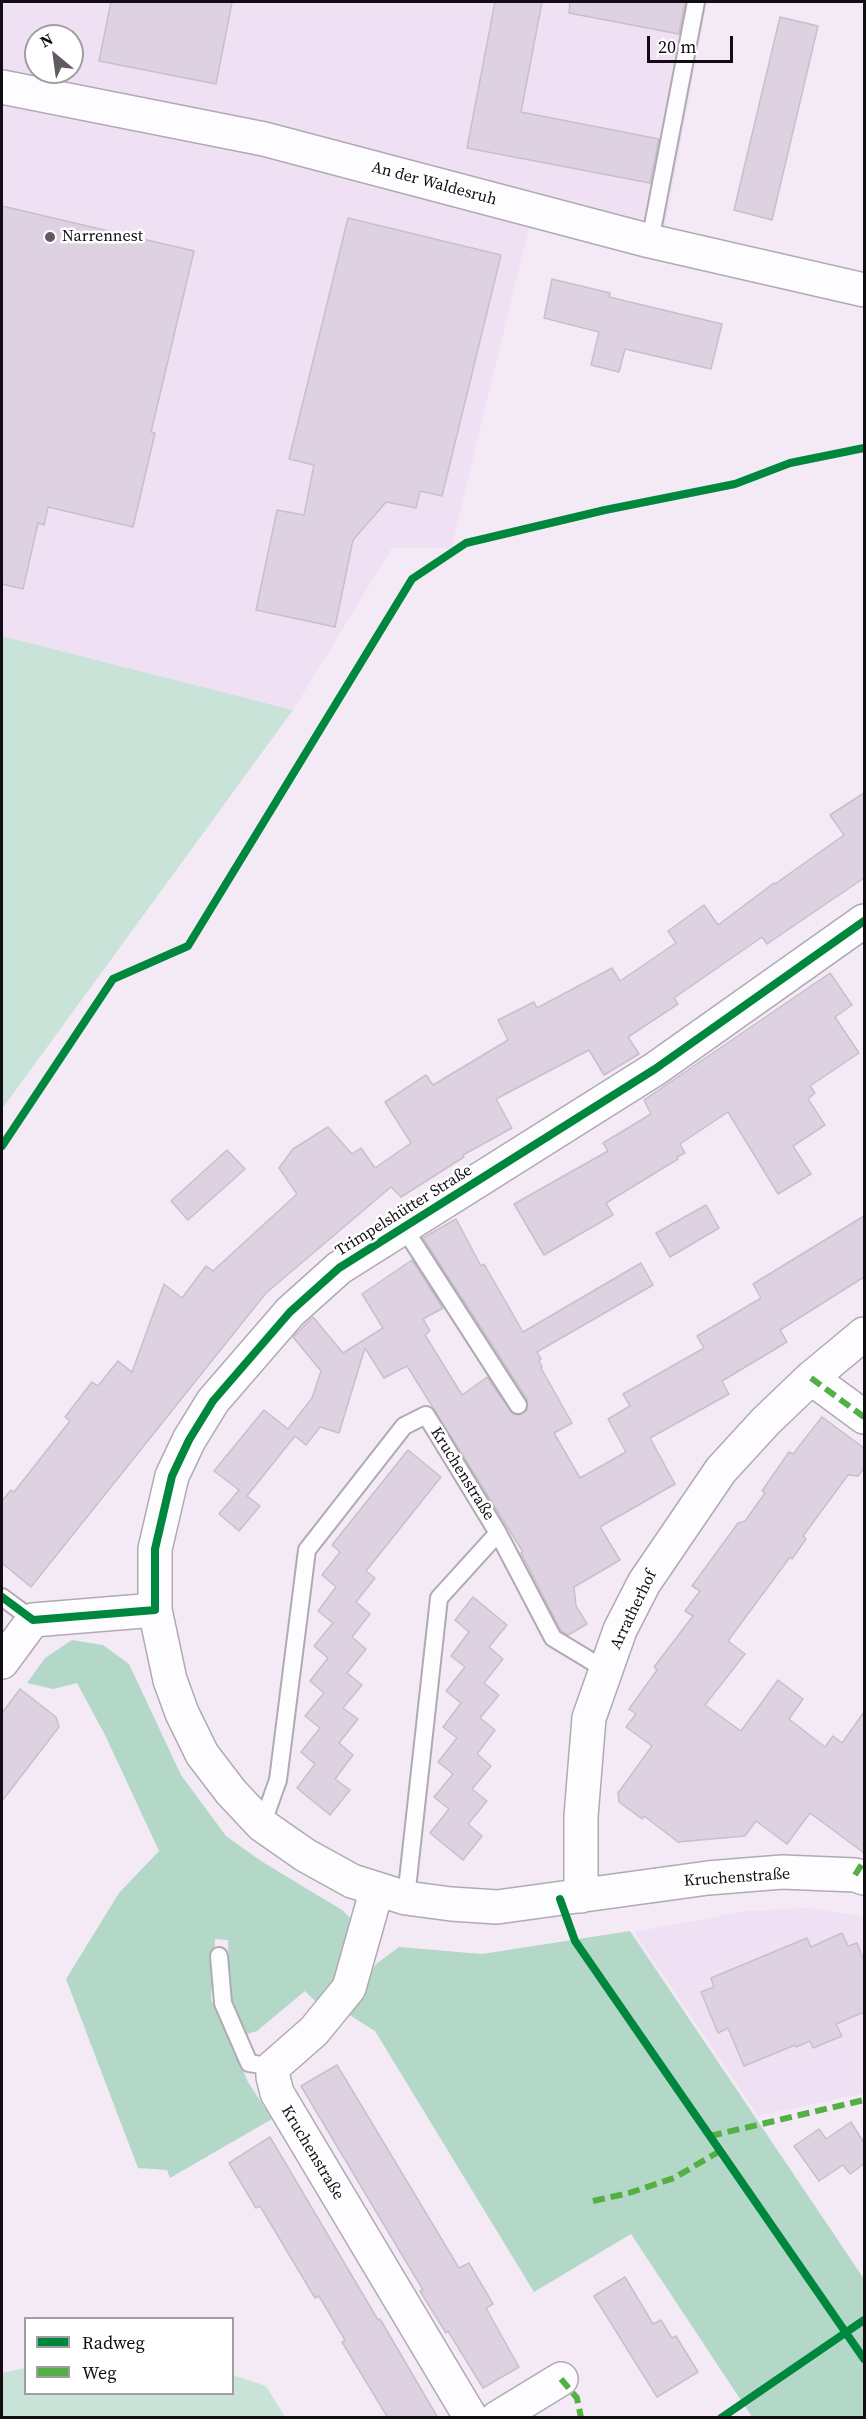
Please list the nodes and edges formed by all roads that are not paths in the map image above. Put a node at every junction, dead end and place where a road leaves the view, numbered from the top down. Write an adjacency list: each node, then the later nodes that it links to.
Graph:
1 (696, 2): 3 (lane)
2 (2, 87): 3 (street, An der Waldesruh)
3 (650, 241): 4 (street, An der Waldesruh)
4 (864, 290)
5 (864, 921): 6 (street, Trimpelshütter Straße)
6 (404, 1228): 9 (lane); 13 (street, Trimpelshütter Straße)
7 (864, 1334): 8 (street, Arratherhof)
8 (811, 1378): 10 (street); 16 (street, Arratherhof)
9 (518, 1405)
10 (864, 1417)
11 (498, 1533): 16 (lane); 17 (lane, Kruchenstraße); 19 (lane, Kruchenstraße)
12 (2, 1597): 14 (lane)
13 (155, 1610): 14 (street); 17 (street, Kruchenstraße)
14 (33, 1620): 15 (street)
15 (2, 1662)
16 (606, 1671): 20 (street, Arratherhof)
17 (262, 1825): 19 (street, Kruchenstraße)
18 (861, 1872): 20 (street, Kruchenstraße)
19 (391, 1893): 20 (street, Kruchenstraße); 22 (street, Kruchenstraße)
20 (581, 1896)
21 (219, 1956): 22 (lane)
22 (273, 2067): 24 (street, Kruchenstraße)
23 (561, 2379): 25 (street)
24 (471, 2418)
25 (497, 2418)

